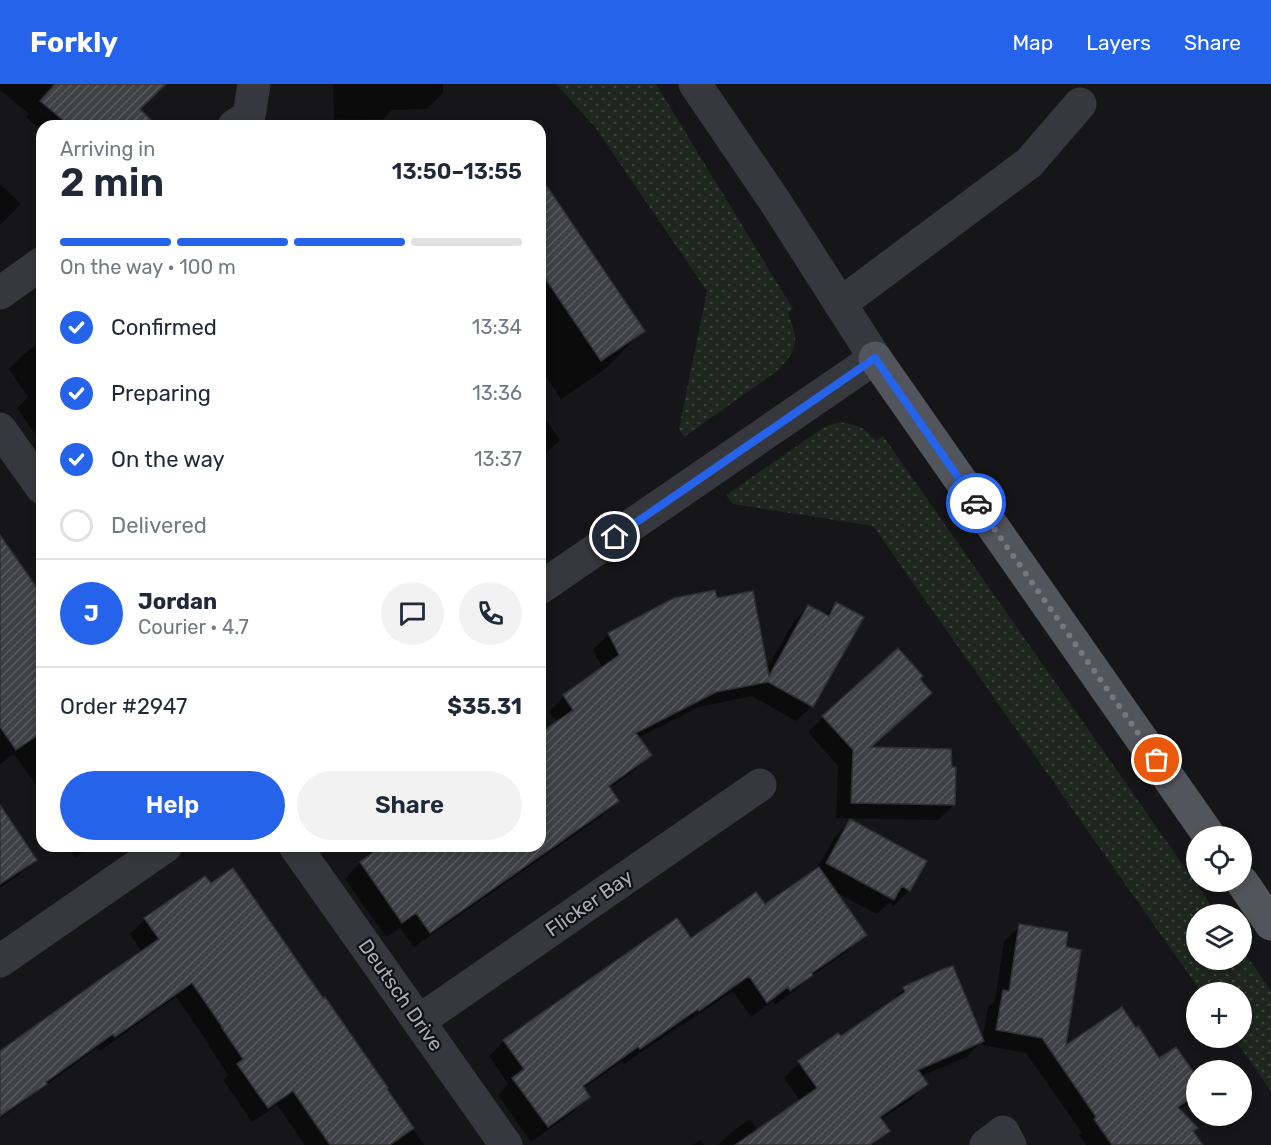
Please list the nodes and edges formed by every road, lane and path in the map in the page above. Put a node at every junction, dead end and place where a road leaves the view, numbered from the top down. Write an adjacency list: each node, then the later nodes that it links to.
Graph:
1 (254, 84): 4 (street)
2 (694, 84): 7 (street)
3 (1080, 104): 7 (street)
4 (243, 120)
5 (36, 267): 6 (street)
6 (0, 293)
7 (840, 304): 8 (street)
8 (875, 358): 11 (street); 13 (main road)
9 (0, 429): 10 (street)
10 (36, 480)
11 (546, 584)
12 (760, 785): 19 (street, Flicker Bay)
13 (1202, 826)
14 (157, 852): 18 (street)
15 (299, 852): 19 (street, Deutsch Drive)
16 (1249, 892): 17 (main road)
17 (1271, 924)
18 (0, 961)
19 (419, 1021): 20 (street, Deutsch Drive)
20 (506, 1145)
21 (986, 1145): 22 (street)
22 (1010, 1145)

